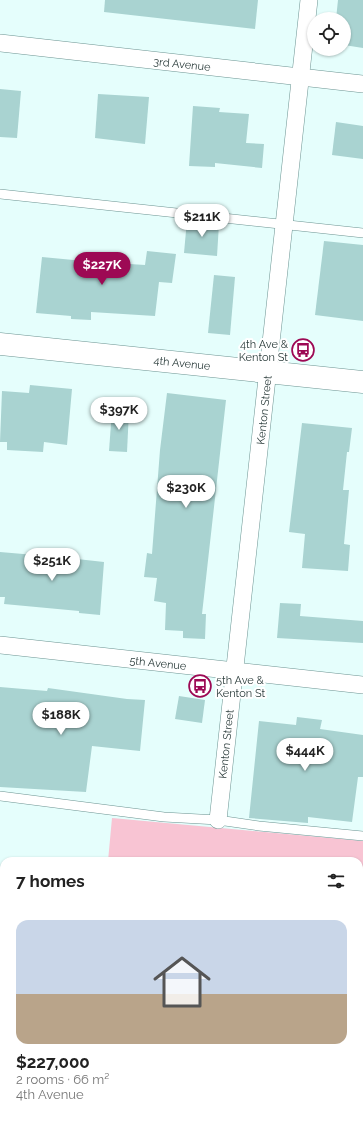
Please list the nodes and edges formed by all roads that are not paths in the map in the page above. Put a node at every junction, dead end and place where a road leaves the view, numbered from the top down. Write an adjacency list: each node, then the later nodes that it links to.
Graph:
1 (309, 0): 3 (street, Kenton Street)
2 (0, 43): 3 (street, 3rd Avenue)
3 (301, 77): 4 (street, 3rd Avenue); 6 (street, Kenton Street)
4 (363, 84)
5 (0, 194): 6 (lane)
6 (284, 223): 7 (lane); 9 (street, Kenton Street)
7 (363, 233)
8 (0, 344): 9 (street, 4th Avenue)
9 (268, 371): 10 (street, 4th Avenue); 12 (street, Kenton Street)
10 (363, 382)
11 (0, 645): 12 (street, 5th Avenue)
12 (234, 671): 13 (street, 5th Avenue); 15 (street, Kenton Street)
13 (363, 685)
14 (0, 796): 15 (lane)
15 (218, 820): 16 (lane)
16 (363, 836)

